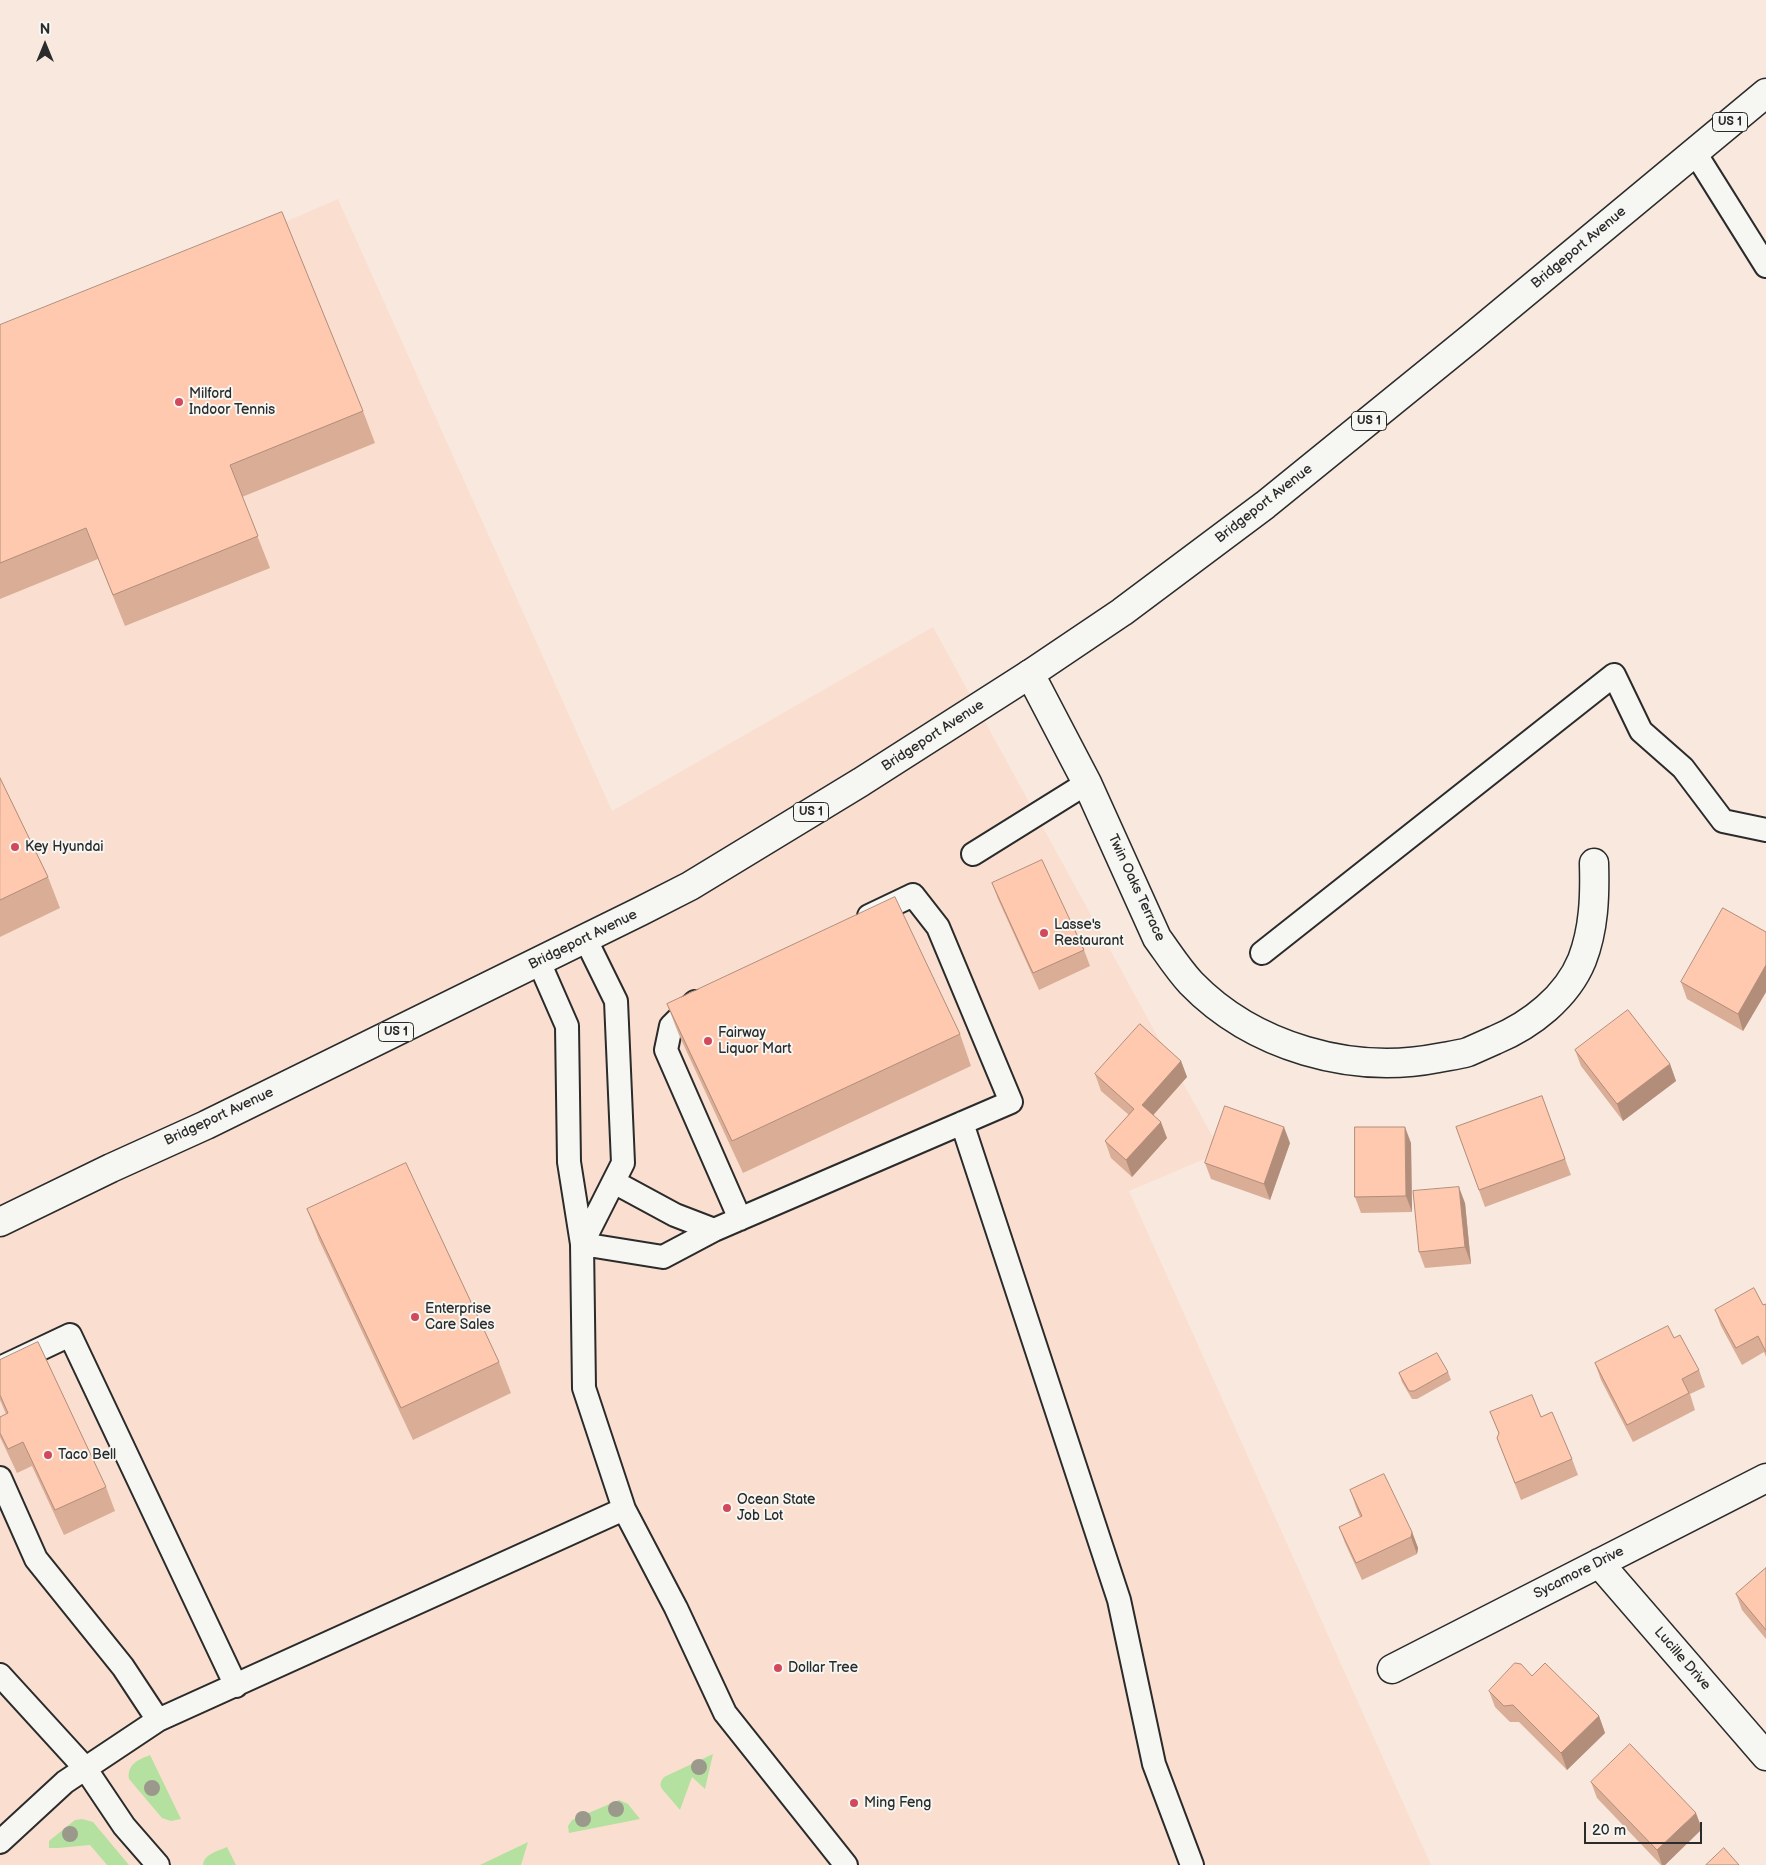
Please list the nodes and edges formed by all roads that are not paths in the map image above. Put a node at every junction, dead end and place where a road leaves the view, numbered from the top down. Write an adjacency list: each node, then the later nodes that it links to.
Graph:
1 (1766, 93): 2 (main road, Bridgeport Avenue / US 1)
2 (1694, 151): 3 (lane); 4 (main road, Bridgeport Avenue / US 1)
3 (1766, 266)
4 (1030, 674): 5 (main road, Twin Oaks Terrace); 10 (main road, Bridgeport Avenue / US 1)
5 (1087, 783): 7 (lane); 8 (main road, Twin Oaks Terrace)
6 (1766, 830): 11 (lane)
7 (973, 854)
8 (1594, 864)
9 (850, 926): 14 (lane)
10 (585, 938): 12 (main road, Bridgeport Avenue / US 1); 15 (lane)
11 (1262, 953)
12 (539, 962): 17 (main road, Bridgeport Avenue / US 1); 19 (lane)
13 (715, 991): 16 (lane)
14 (962, 1123): 16 (lane); 34 (lane)
15 (614, 1182): 18 (lane); 19 (lane)
16 (740, 1219): 18 (lane)
17 (0, 1222)
18 (714, 1230): 19 (lane)
19 (582, 1244): 23 (lane)
20 (0, 1368): 27 (lane)
21 (0, 1478): 28 (lane)
22 (1766, 1478): 24 (main road, Sycamore Drive)
23 (624, 1509): 27 (lane); 33 (lane)
24 (1599, 1563): 25 (main road, Sycamore Drive); 29 (main road, Lucille Drive)
25 (1392, 1670)
26 (0, 1675): 30 (lane)
27 (236, 1686): 28 (lane)
28 (158, 1720): 30 (lane)
29 (1766, 1756)
30 (85, 1768): 31 (lane); 32 (lane)
31 (0, 1842)
32 (158, 1865)
33 (846, 1865)
34 (1192, 1865)

